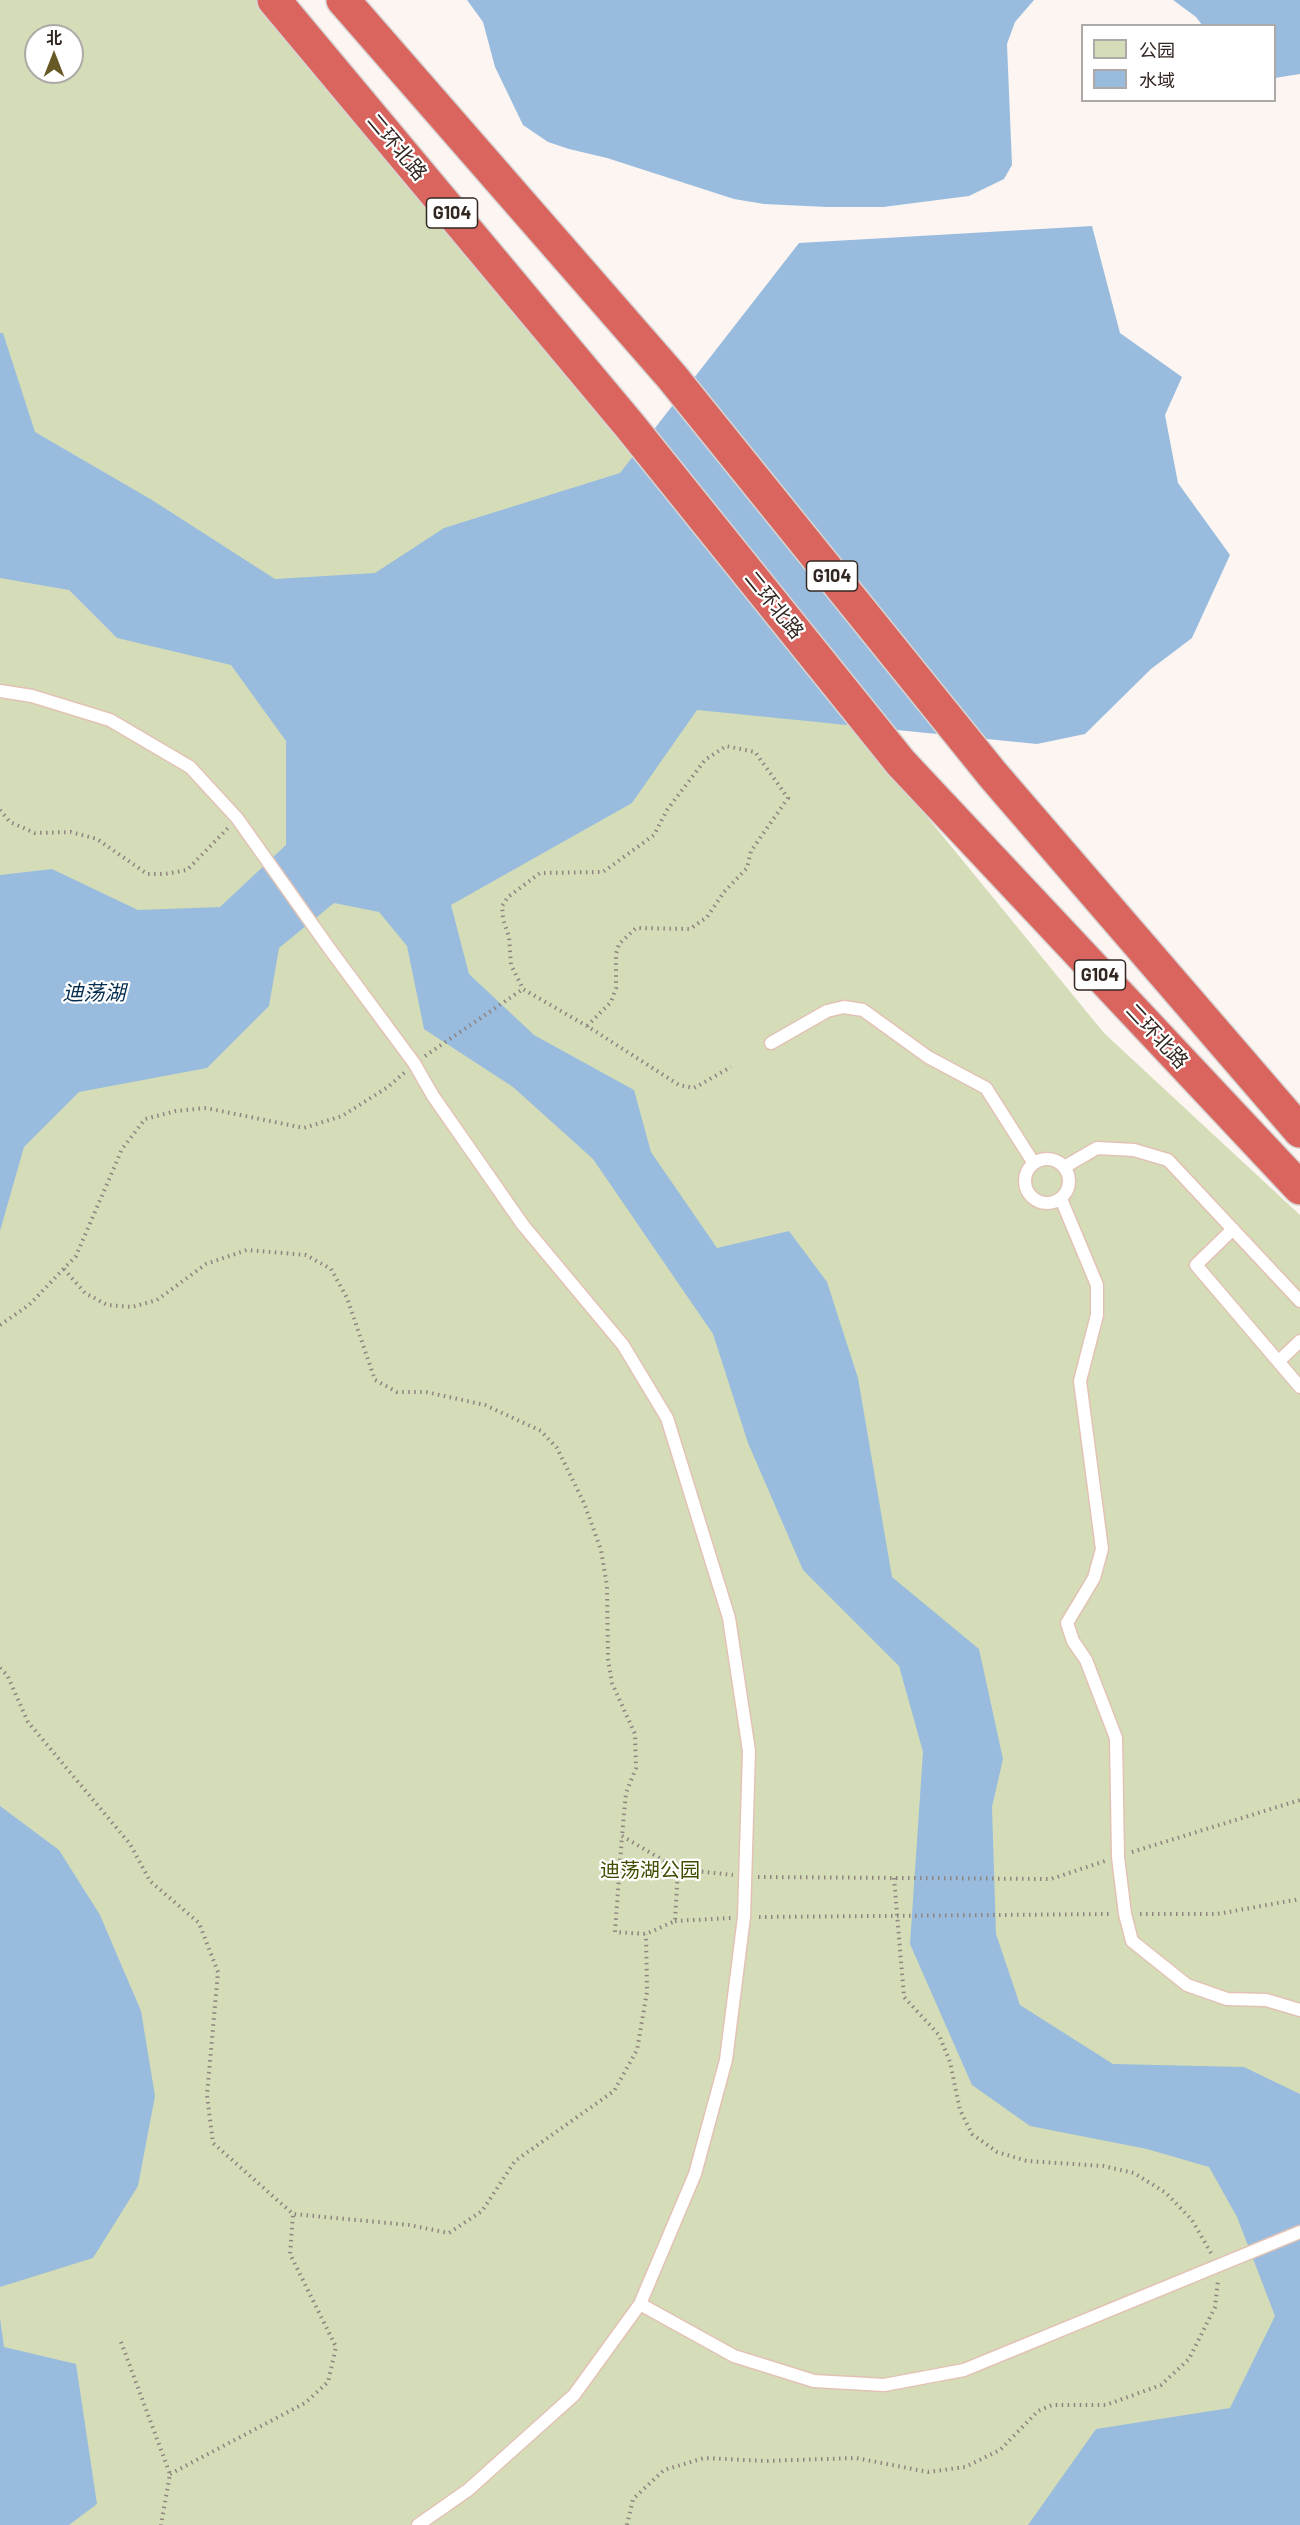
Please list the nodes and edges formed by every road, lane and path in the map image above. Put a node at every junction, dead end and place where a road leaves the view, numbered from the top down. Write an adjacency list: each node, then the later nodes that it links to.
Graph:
1 (274, 0): 14 (highway, 二环北路 / G104)
2 (343, 0): 11 (highway, G104)
3 (0, 691): 5 (lane)
4 (0, 810): 5 (path)
5 (237, 818): 9 (lane)
6 (523, 989): 7 (path); 7 (path); 9 (path)
7 (587, 1026): 10 (path)
8 (771, 1043): 12 (lane)
9 (414, 1063): 17 (path); 28 (lane)
10 (731, 1066)
11 (1300, 1131)
12 (1033, 1162): 13 (lane); 15 (lane)
13 (1066, 1166): 15 (lane); 16 (lane)
14 (1300, 1188)
15 (1061, 1199): 26 (lane)
16 (1233, 1229): 18 (lane); 21 (lane)
17 (64, 1269): 19 (path); 25 (path)
18 (1300, 1301)
19 (0, 1325)
20 (1300, 1341): 21 (lane)
21 (1279, 1361): 22 (lane)
22 (1300, 1387)
23 (0, 1668): 37 (path)
24 (1300, 1800): 26 (path)
25 (622, 1836): 27 (path); 35 (path)
26 (1118, 1857): 29 (path); 31 (lane)
27 (678, 1869): 28 (path); 34 (path)
28 (745, 1876): 29 (path); 33 (lane)
29 (894, 1878): 32 (path)
30 (1300, 1899): 31 (path)
31 (1125, 1914): 32 (path); 36 (lane)
32 (895, 1915): 33 (path); 39 (path)
33 (744, 1917): 34 (path); 40 (lane)
34 (675, 1921): 35 (path)
35 (646, 1934): 37 (path)
36 (1300, 2010)
37 (292, 2214): 42 (path)
38 (1300, 2232): 39 (lane)
39 (1221, 2265): 40 (lane); 45 (path)
40 (640, 2304): 44 (lane)
41 (121, 2342): 42 (path)
42 (170, 2474): 43 (path)
43 (162, 2524)
44 (418, 2525)
45 (627, 2525)

